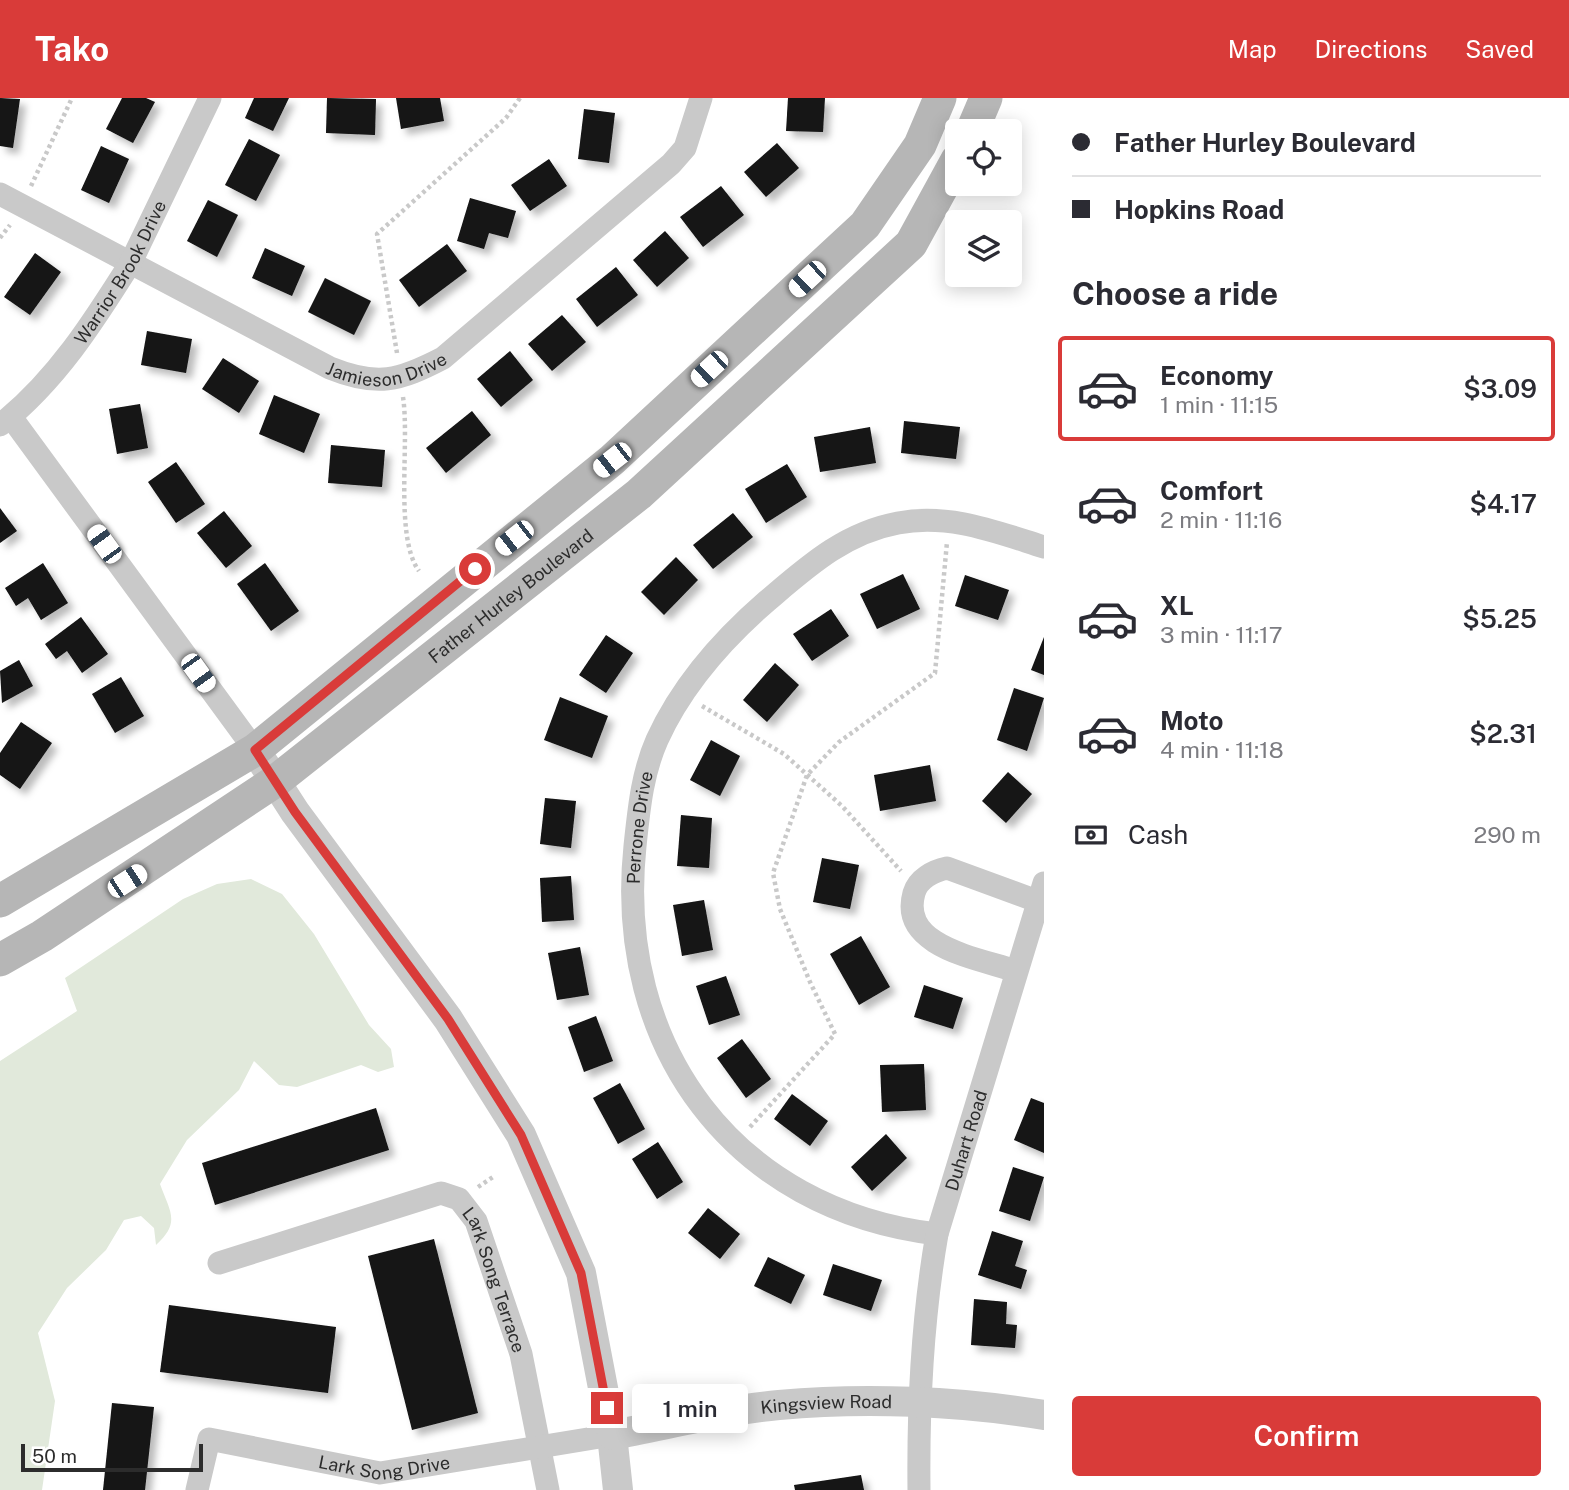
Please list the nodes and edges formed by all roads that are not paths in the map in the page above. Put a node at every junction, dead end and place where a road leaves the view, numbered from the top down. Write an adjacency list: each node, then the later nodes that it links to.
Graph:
1 (210, 98): 8 (street, Warrior Brook Drive)
2 (701, 98): 8 (street, Jamieson Drive)
3 (940, 98): 11 (main road)
4 (986, 98): 5 (main road)
5 (977, 119)
6 (945, 182): 12 (main road, Father Hurley Boulevard)
7 (0, 194): 8 (street, Jamieson Drive)
8 (131, 262): 9 (street, Warrior Brook Drive)
9 (5, 421): 11 (street)
10 (1044, 547): 17 (street, Perrone Drive)
11 (255, 750): 12 (street); 14 (main road)
12 (277, 780): 15 (main road, Father Hurley Boulevard); 21 (street)
13 (1041, 892): 16 (street, Duhart Road); 16 (street)
14 (0, 901)
15 (0, 960)
16 (1016, 971): 17 (street, Duhart Road)
17 (937, 1234): 19 (street, Duhart Road)
18 (219, 1263): 22 (street, Lark Song Terrace)
19 (918, 1402): 20 (street, Kingsview Road); 21 (street, Kingsview Road); 27 (street, Duhart Road)
20 (1044, 1415)
21 (612, 1435): 22 (street, Lark Song Drive); 26 (street)
22 (538, 1447): 23 (street, Lark Song Drive); 25 (street, Lark Song Terrace)
23 (379, 1481): 24 (street, Lark Song Drive)
24 (197, 1490)
25 (548, 1490)
26 (618, 1490)
27 (919, 1490)

